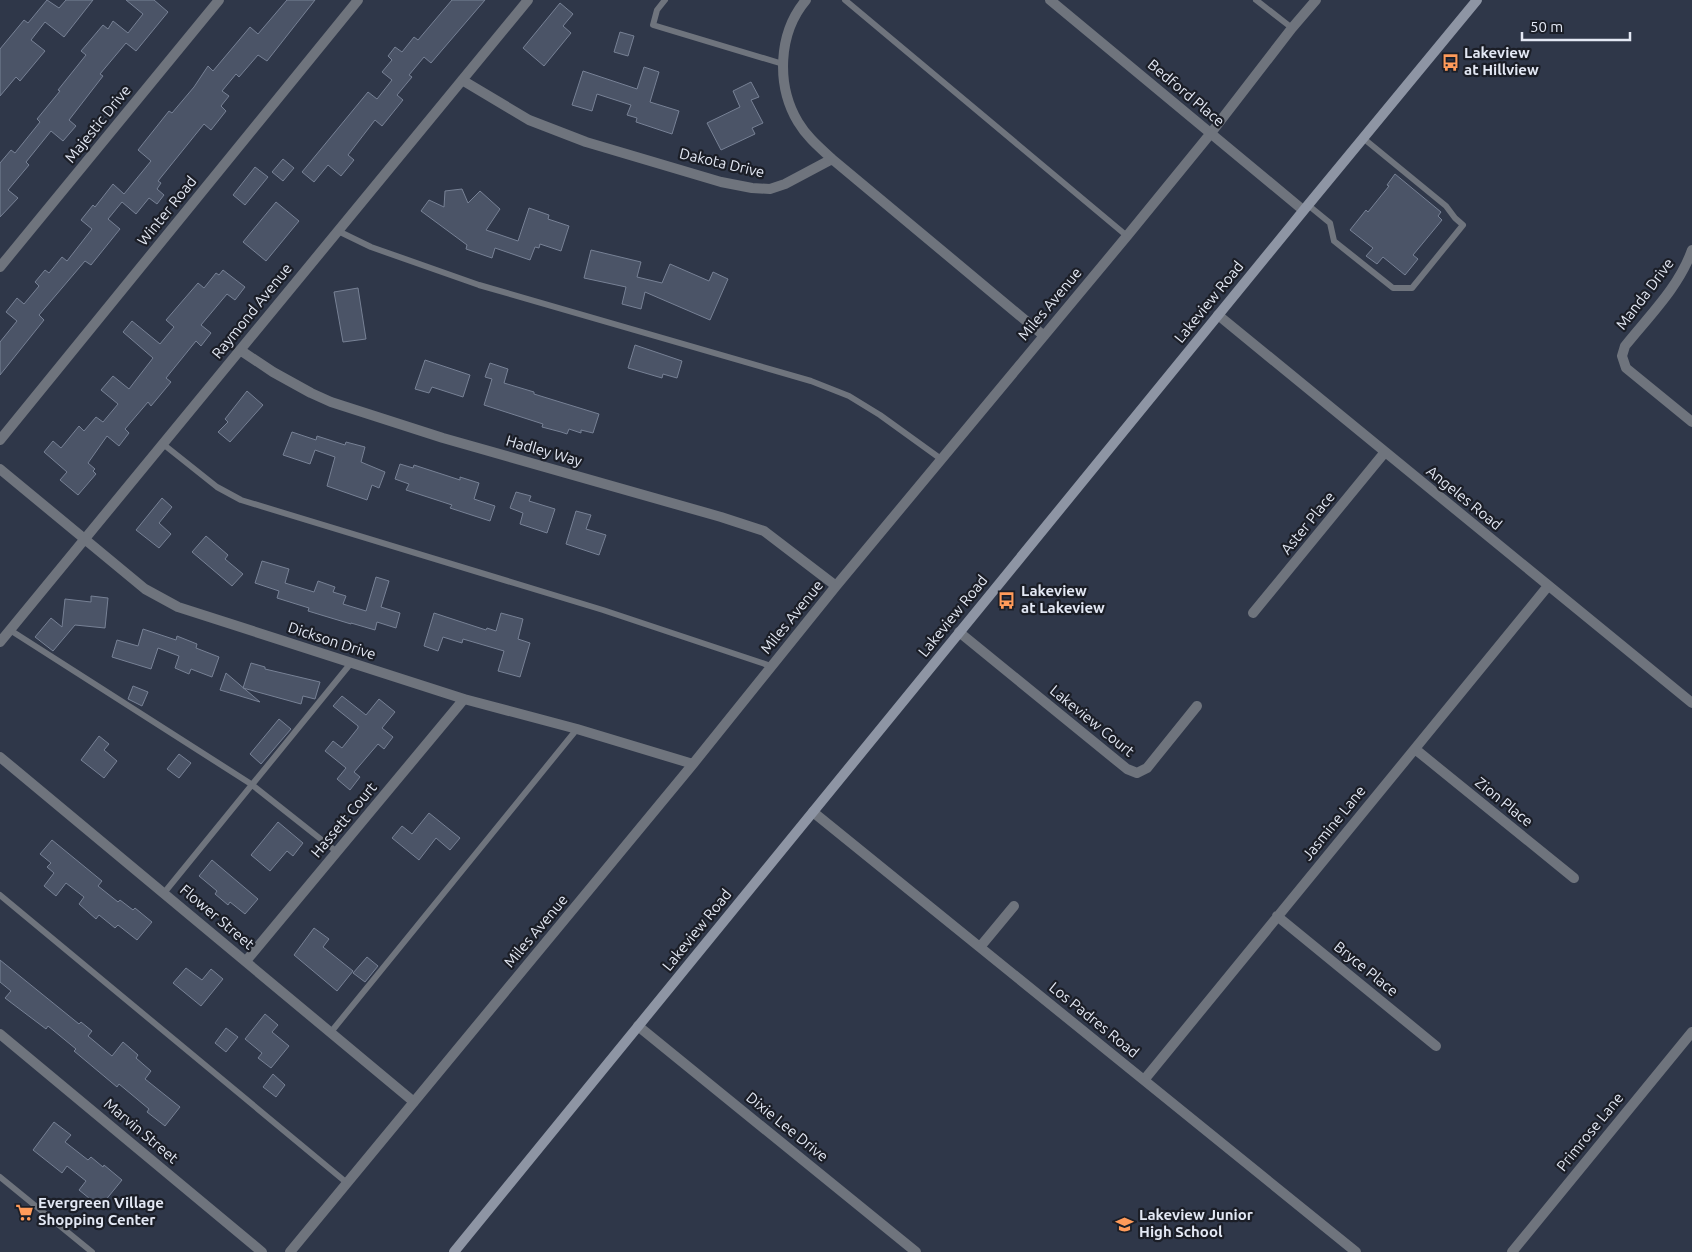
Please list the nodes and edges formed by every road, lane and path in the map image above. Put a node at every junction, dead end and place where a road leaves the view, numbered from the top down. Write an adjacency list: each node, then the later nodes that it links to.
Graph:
1 (219, 0): 21 (street, Majestic Drive)
2 (358, 0): 26 (street, Winter Road)
3 (528, 0): 13 (street, Raymond Avenue)
4 (665, 0): 12 (lane)
5 (806, 0): 12 (street)
6 (845, 0): 19 (lane)
7 (1050, 0): 14 (street, Bedford Place)
8 (1256, 0): 11 (lane)
9 (1316, 0): 11 (street, Miles Avenue)
10 (1477, 0): 15 (main road, Lakeview Road)
11 (1292, 28): 14 (street, Miles Avenue)
12 (783, 64): 16 (street)
13 (462, 80): 16 (street, Dakota Drive); 18 (street, Raymond Avenue)
14 (1211, 133): 17 (street, Bedford Place); 19 (street, Miles Avenue)
15 (1363, 138): 17 (main road, Lakeview Road); 17 (lane)
16 (832, 159): 23 (street)
17 (1306, 208): 22 (main road, Lakeview Road)
18 (338, 231): 24 (street, Raymond Avenue); 29 (lane)
19 (1128, 236): 23 (street, Miles Avenue)
20 (1692, 250): 25 (street, Manda Drive)
21 (0, 267)
22 (1218, 315): 28 (street, Angeles Road); 36 (main road, Lakeview Road)
23 (1043, 335): 29 (street, Miles Avenue)
24 (240, 350): 27 (street, Raymond Avenue); 32 (street, Hadley Way)
25 (1692, 422)
26 (0, 440)
27 (163, 444): 31 (street, Raymond Avenue); 39 (lane)
28 (1385, 452): 33 (street, Angeles Road); 34 (street, Aster Place)
29 (942, 459): 32 (street, Miles Avenue)
30 (0, 469): 31 (street, Dickson Drive)
31 (85, 538): 35 (street, Raymond Avenue); 38 (street, Dickson Drive)
32 (836, 586): 39 (street, Miles Avenue)
33 (1548, 586): 41 (street, Angeles Road); 44 (street, Jasmine Lane)
34 (1253, 613)
35 (10, 630): 37 (street, Raymond Avenue); 47 (lane)
36 (959, 632): 42 (street, Lakeview Court); 48 (main road, Lakeview Road)
37 (0, 642)
38 (351, 663): 40 (street, Dickson Drive); 47 (lane)
39 (772, 666): 46 (street, Miles Avenue)
40 (464, 699): 43 (street, Dickson Drive); 49 (street, Hassett Court)
41 (1692, 703)
42 (1197, 706)
43 (577, 729): 46 (street, Dickson Drive); 58 (lane)
44 (1414, 749): 50 (street, Zion Place); 54 (street, Jasmine Lane)
45 (0, 757): 51 (street, Flower Street)
46 (694, 764): 63 (street, Miles Avenue)
47 (252, 784): 49 (lane); 51 (lane)
48 (813, 812): 55 (street, Los Padres Road); 57 (main road, Lakeview Road)
49 (337, 852): 56 (street, Hassett Court)
50 (1574, 878)
51 (164, 893): 56 (street, Flower Street)
52 (0, 895): 65 (lane)
53 (1014, 906): 55 (street)
54 (1277, 916): 61 (street, Bryce Place); 62 (street, Jasmine Lane)
55 (980, 947): 62 (street, Los Padres Road)
56 (246, 961): 58 (street, Flower Street)
57 (638, 1026): 69 (main road, Lakeview Road); 70 (street, Dixie Lee Drive)
58 (331, 1032): 63 (street, Flower Street)
59 (1692, 1032): 72 (street, Primrose Lane)
60 (0, 1034): 67 (street, Marvin Street)
61 (1436, 1046)
62 (1144, 1080): 71 (street, Los Padres Road)
63 (414, 1102): 65 (street, Miles Avenue)
64 (0, 1177): 66 (lane)
65 (347, 1183): 68 (street, Miles Avenue)
66 (92, 1252)
67 (262, 1252)
68 (290, 1252)
69 (454, 1252)
70 (916, 1252)
71 (1356, 1252)
72 (1512, 1252)

